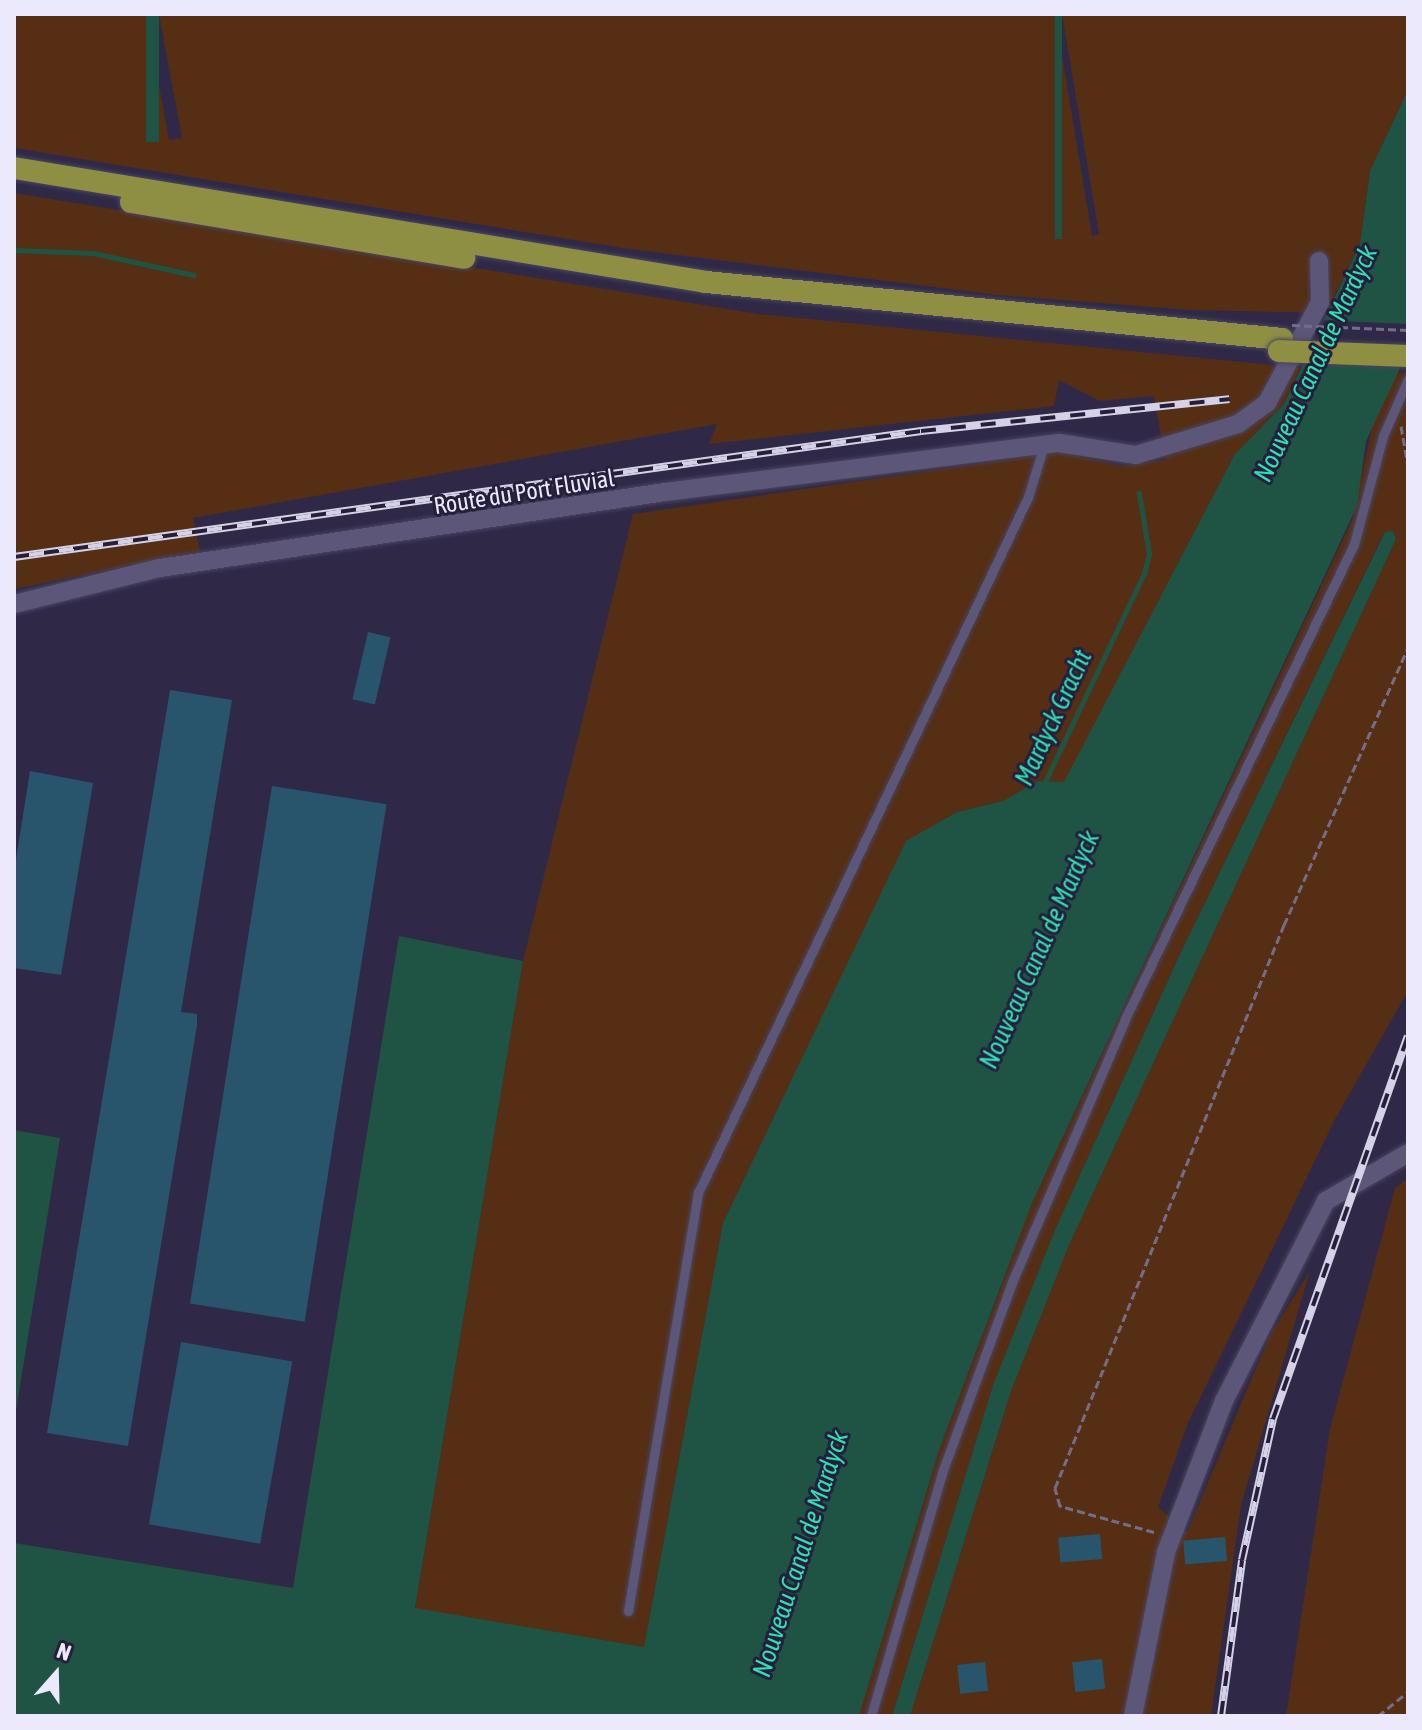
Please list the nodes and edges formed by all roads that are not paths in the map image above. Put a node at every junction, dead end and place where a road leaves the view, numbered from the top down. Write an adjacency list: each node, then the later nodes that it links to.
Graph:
1 (14, 168): 4 (main road)
2 (14, 181): 4 (main road)
3 (1319, 261): 8 (street, Route du Port Fluvial)
4 (1284, 338): 5 (main road); 6 (main road, bridge)
5 (1408, 344)
6 (1408, 356)
7 (1408, 379): 12 (lane)
8 (1044, 445): 9 (street, Route du Port Fluvial); 11 (lane)
9 (14, 604)
10 (1408, 1153): 13 (street)
11 (628, 1611)
12 (871, 1716)
13 (1133, 1716)

